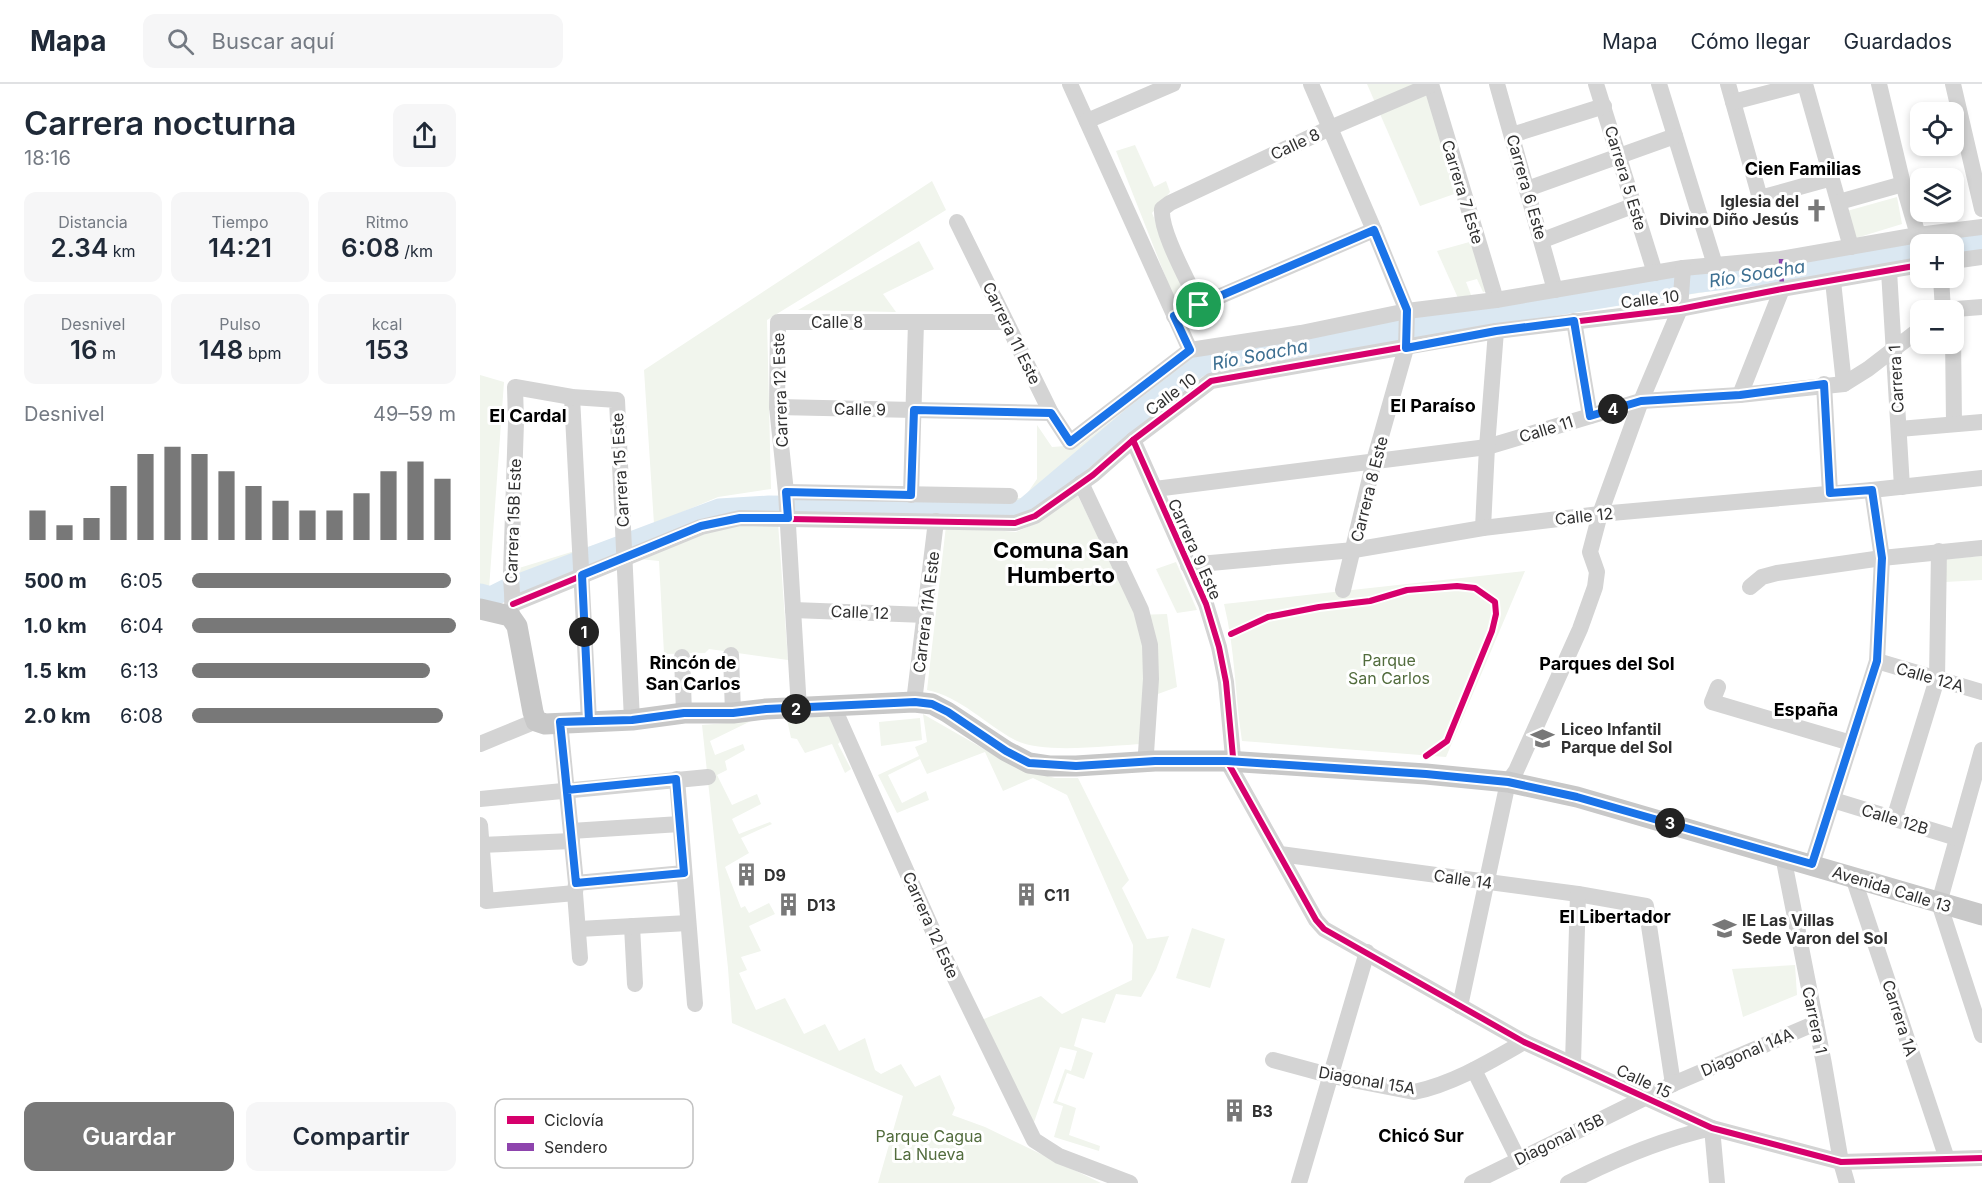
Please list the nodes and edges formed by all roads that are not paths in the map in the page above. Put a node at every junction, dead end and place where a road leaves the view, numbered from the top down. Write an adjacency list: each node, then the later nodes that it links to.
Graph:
1 (1070, 84): 14 (street)
2 (1173, 84): 14 (street)
3 (1311, 84): 15 (street, Carrera 8 Este)
4 (1431, 84): 15 (street, Calle 8); 43 (street, Carrera 7 Este)
5 (1497, 84): 16 (street, Carrera 6 Este)
6 (1596, 84): 13 (street, Carrera 5 Este)
7 (1659, 84): 17 (street)
8 (1728, 84): 12 (street)
9 (1803, 84): 12 (street); 19 (street)
10 (1879, 84): 20 (street)
11 (1953, 84): 24 (street)
12 (1733, 102): 19 (street)
13 (1604, 106): 16 (street); 18 (street, Carrera 5 Este)
14 (1087, 122): 49 (street)
15 (1330, 128): 27 (street, Carrera 8 Este); 44 (street, Calle 8)
16 (1512, 135): 21 (street, Carrera 6 Este)
17 (1675, 136): 18 (street); 35 (street)
18 (1619, 154): 21 (street); 23 (street, Carrera 5 Este)
19 (1832, 178): 22 (street)
20 (1903, 184): 22 (street); 28 (street)
21 (1527, 189): 31 (street, Carrera 6 Este)
22 (1839, 202): 32 (street)
23 (1635, 205): 31 (street); 39 (street, Carrera 5 Este)
24 (1982, 209)
25 (957, 222): 50 (street, Carrera 11 Este)
26 (1982, 227): 29 (street, Calle 10)
27 (1374, 230): 44 (street); 48 (street, Carrera 8 Este)
28 (1918, 234)
29 (1926, 234)
30 (1910, 236): 32 (street, Calle 10)
31 (1543, 240): 42 (street, Carrera 6 Este)
32 (1851, 247): 35 (street, Calle 10)
33 (1982, 256): 34 (street)
34 (1964, 259)
35 (1715, 265): 37 (street, Calle 10)
36 (1910, 267): 38 (street, Calle 10)
37 (1683, 268): 39 (street, Calle 10); 47 (street)
38 (1889, 271): 40 (street, Calle 10); 58 (street, Carrera 1)
39 (1655, 273): 42 (street, Calle 10)
40 (1833, 281): 41 (street, Calle 10); 61 (street)
41 (1782, 289): 47 (street, Calle 10); 62 (street)
42 (1556, 290): 43 (street, Calle 10)
43 (1496, 300): 48 (street, Calle 10)
44 (1199, 305): 49 (street)
45 (1982, 307): 46 (street)
46 (1964, 308)
47 (1680, 309): 51 (street, Calle 10); 64 (street)
48 (1407, 310): 56 (street, Carrera 8 Este); 57 (street, Calle 10)
49 (1174, 316): 57 (street)
50 (1005, 321): 53 (street, Calle 8); 67 (street, Carrera 11 Este)
51 (1574, 321): 54 (street, Calle 10); 68 (street)
52 (778, 322): 53 (street, Calle 8); 65 (street, Carrera 12 Este)
53 (916, 322): 66 (street)
54 (1496, 331): 56 (street, Calle 10); 74 (street)
55 (1910, 337): 58 (street)
56 (1406, 348): 72 (street, Calle 10); 75 (street, Carrera 8 Este)
57 (1190, 350): 73 (street, Calle 10)
58 (1894, 350): 61 (street); 71 (street, Carrera 1)
59 (1953, 354): 70 (street)
60 (1824, 384): 61 (street, Calle 11); 62 (street, Calle 11); 81 (street)
61 (1844, 384)
62 (1740, 395): 64 (street, Calle 11)
63 (572, 397): 88 (street, Carrera 15 Este); 93 (street); 97 (street, Carrera 15B Este)
64 (1641, 401): 68 (street, Calle 11); 85 (street)
65 (777, 407): 66 (street, Calle 9); 84 (street, Carrera 12 Este)
66 (914, 410): 67 (street, Calle 9); 82 (street)
67 (1051, 413): 73 (street, Carrera 11 Este)
68 (1590, 416): 74 (street, Calle 11)
69 (1982, 422): 70 (street)
70 (1954, 424): 71 (street)
71 (1899, 429): 78 (street, Carrera 1)
72 (1132, 440): 77 (street, Calle 10); 79 (street, Carrera 9 Este)
73 (1070, 442)
74 (1486, 447): 75 (street, Calle 11); 87 (street)
75 (1374, 461): 79 (street, Calle 11); 90 (street, Carrera 8 Este)
76 (1982, 478): 78 (street, Calle 12)
77 (1082, 483): 86 (street, Calle 10); 120 (street)
78 (1902, 487): 80 (street, Calle 12)
79 (1155, 489): 94 (street, Carrera 9 Este)
80 (1872, 490): 81 (street, Calle 12); 92 (street)
81 (1830, 493): 85 (street, Calle 12)
82 (911, 495): 83 (street, Calle 10); 84 (street, Calle 10)
83 (1010, 496)
84 (787, 506): 86 (street, Calle 10); 88 (street, Calle 10); 99 (street, Carrera 12 Este)
85 (1600, 514): 87 (street, Calle 12); 123 (street)
86 (936, 521): 100 (street, Carrera 11A Este)
87 (1483, 528): 90 (street, Calle 12)
88 (624, 548): 93 (street, Calle 10); 112 (street, Carrera 15 Este)
89 (1982, 548): 91 (street)
90 (1354, 550): 94 (street, Calle 12); 96 (street, Carrera 8 Este)
91 (1939, 551): 92 (street); 104 (street)
92 (1882, 558): 95 (street); 103 (street)
93 (581, 565): 97 (street, Calle 10); 114 (street)
94 (1188, 565): 119 (street, Carrera 9 Este)
95 (1750, 587)
96 (1343, 590)
97 (511, 605): 98 (main road); 113 (main road, Carrera 15B Este)
98 (480, 609)
99 (793, 610): 100 (street, Calle 12); 109 (street, Carrera 12 Este)
100 (926, 615): 107 (street, Carrera 11A Este)
101 (731, 655): 111 (street)
102 (682, 657): 110 (street)
103 (1877, 661): 104 (street, Calle 12A); 116 (street)
104 (1937, 679): 106 (street, Calle 12A); 127 (street)
105 (1718, 687): 116 (street)
106 (1982, 692)
107 (915, 702): 108 (main road, Avenida Calle 13); 120 (main road, Avenida Calle 13)
108 (833, 706): 109 (main road, Avenida Calle 13); 167 (street, Carrera 12 Este)
109 (799, 709): 111 (main road, Avenida Calle 13)
110 (684, 713): 111 (main road, Avenida Calle 13); 112 (main road, Avenida Calle 13)
111 (733, 713)
112 (632, 720): 114 (main road, Avenida Calle 13)
113 (536, 721): 115 (main road, Avenida Calle 13); 117 (street)
114 (589, 721): 115 (main road, Avenida Calle 13)
115 (560, 722): 124 (street)
116 (1851, 743): 126 (street)
117 (480, 744)
118 (1982, 750): 131 (street)
119 (1227, 761): 120 (main road, Avenida Calle 13); 123 (main road, Avenida Calle 13); 133 (street)
120 (1143, 762)
121 (708, 777): 122 (street)
122 (676, 779): 124 (street); 128 (street)
123 (1508, 782): 134 (main road, Avenida Calle 13); 138 (street)
124 (567, 790): 125 (street); 130 (street)
125 (480, 799)
126 (1833, 800): 127 (street, Calle 12B); 135 (street)
127 (1894, 819): 131 (street, Calle 12B)
128 (680, 824): 130 (street); 136 (street)
129 (480, 825): 132 (street)
130 (572, 836): 132 (street); 139 (street)
131 (1957, 838): 141 (street)
132 (481, 845): 139 (street)
133 (1280, 854): 138 (street, Calle 14); 146 (street, Calle 15)
134 (1783, 856): 135 (main road, Avenida Calle 13); 151 (street, Carrera 1)
135 (1812, 864): 137 (main road, Avenida Calle 13)
136 (684, 873): 139 (street); 143 (street)
137 (1853, 877): 141 (main road, Avenida Calle 13); 163 (street, Carrera 1A)
138 (1487, 882): 140 (street, Calle 14); 150 (street)
139 (576, 888): 145 (street)
140 (1578, 894): 155 (street); 158 (street, Calle 14)
141 (1939, 903): 142 (main road, Avenida Calle 13); 152 (street)
142 (1982, 915)
143 (688, 923): 144 (street); 149 (street)
144 (632, 926): 145 (street); 148 (street)
145 (579, 929): 147 (street)
146 (1367, 952): 150 (street, Calle 15); 157 (street)
147 (580, 958)
148 (635, 984)
149 (695, 1004)
150 (1460, 1006): 153 (street, Calle 15)
151 (1816, 1023): 158 (street, Diagonal 14A); 164 (street, Carrera 1)
152 (1982, 1035)
153 (1524, 1042): 155 (street, Calle 15); 156 (street, Diagonal 15A)
154 (1273, 1059): 157 (street, Diagonal 15A)
155 (1573, 1063): 159 (street, Calle 15)
156 (1474, 1070): 157 (street, Diagonal 15A); 162 (street)
157 (1332, 1076): 168 (street)
158 (1673, 1084): 159 (street, Diagonal 14A)
159 (1646, 1096): 160 (street, Calle 15); 162 (street, Diagonal 15B)
160 (1712, 1128): 164 (street, Calle 15); 166 (street); 170 (street)
161 (1982, 1158): 163 (street, Calle 15)
162 (1518, 1159): 165 (street, Diagonal 15B)
163 (1947, 1159): 164 (street, Calle 15)
164 (1841, 1162): 171 (street, Carrera 1)
165 (1495, 1178): 169 (street, Diagonal 15B)
166 (1574, 1182)
167 (1130, 1183)
168 (1299, 1183)
169 (1472, 1183)
170 (1717, 1183)
171 (1847, 1183)

